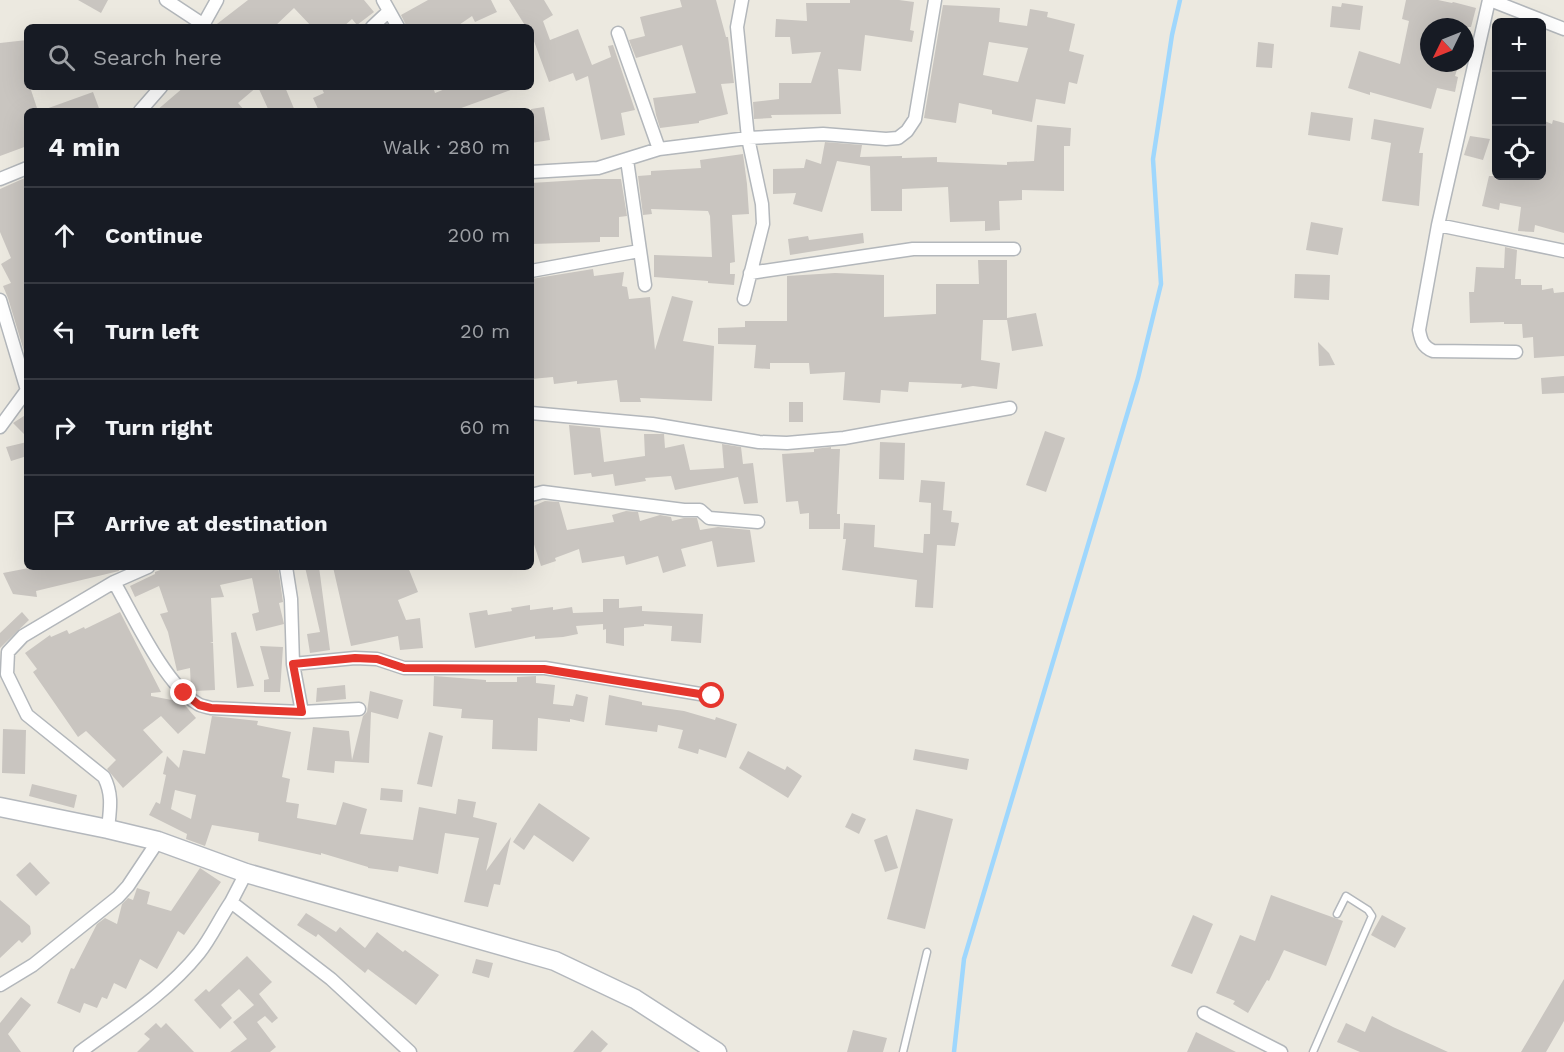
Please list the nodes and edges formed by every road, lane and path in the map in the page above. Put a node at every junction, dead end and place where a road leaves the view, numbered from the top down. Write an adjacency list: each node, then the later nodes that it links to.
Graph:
1 (166, 0): 7 (street)
2 (217, 0): 8 (street)
3 (742, 0): 15 (street)
4 (935, 0): 15 (street)
5 (1493, 0): 11 (street); 21 (street)
6 (386, 5): 9 (street); 10 (street)
7 (200, 24)
8 (204, 24)
9 (374, 24)
10 (396, 24)
11 (1564, 29)
12 (618, 33): 16 (street)
13 (158, 90): 14 (street)
14 (144, 108)
15 (748, 138): 16 (street); 26 (street)
16 (658, 149): 17 (street)
17 (627, 160): 19 (street); 23 (street)
18 (24, 169): 20 (street)
19 (534, 172)
20 (0, 179)
21 (1438, 225): 24 (street); 30 (street)
22 (1014, 249): 26 (street)
23 (639, 251): 25 (street); 27 (street)
24 (1564, 251)
25 (534, 270)
26 (750, 273): 28 (street)
27 (645, 285)
28 (744, 299)
29 (0, 300): 31 (street)
30 (1516, 352)
31 (24, 380)
32 (24, 394): 35 (street)
33 (1010, 408): 34 (street)
34 (534, 413)
35 (0, 427)
36 (534, 494): 37 (street)
37 (758, 522)
38 (133, 570): 40 (street)
39 (286, 570): 41 (street)
40 (114, 582): 44 (street); 46 (street)
41 (293, 664): 42 (street); 44 (street)
42 (712, 696)
43 (359, 709): 44 (street)
44 (302, 712)
45 (0, 807): 46 (main road)
46 (108, 829): 47 (main road)
47 (158, 842): 48 (main road); 52 (street)
48 (246, 873): 49 (street); 56 (main road)
49 (231, 902): 54 (street); 55 (street)
50 (1337, 914): 59 (lane)
51 (927, 952): 57 (lane)
52 (0, 985)
53 (1204, 1013): 58 (street)
54 (80, 1052)
55 (410, 1052)
56 (717, 1052)
57 (903, 1052)
58 (1281, 1052)
59 (1313, 1052)

